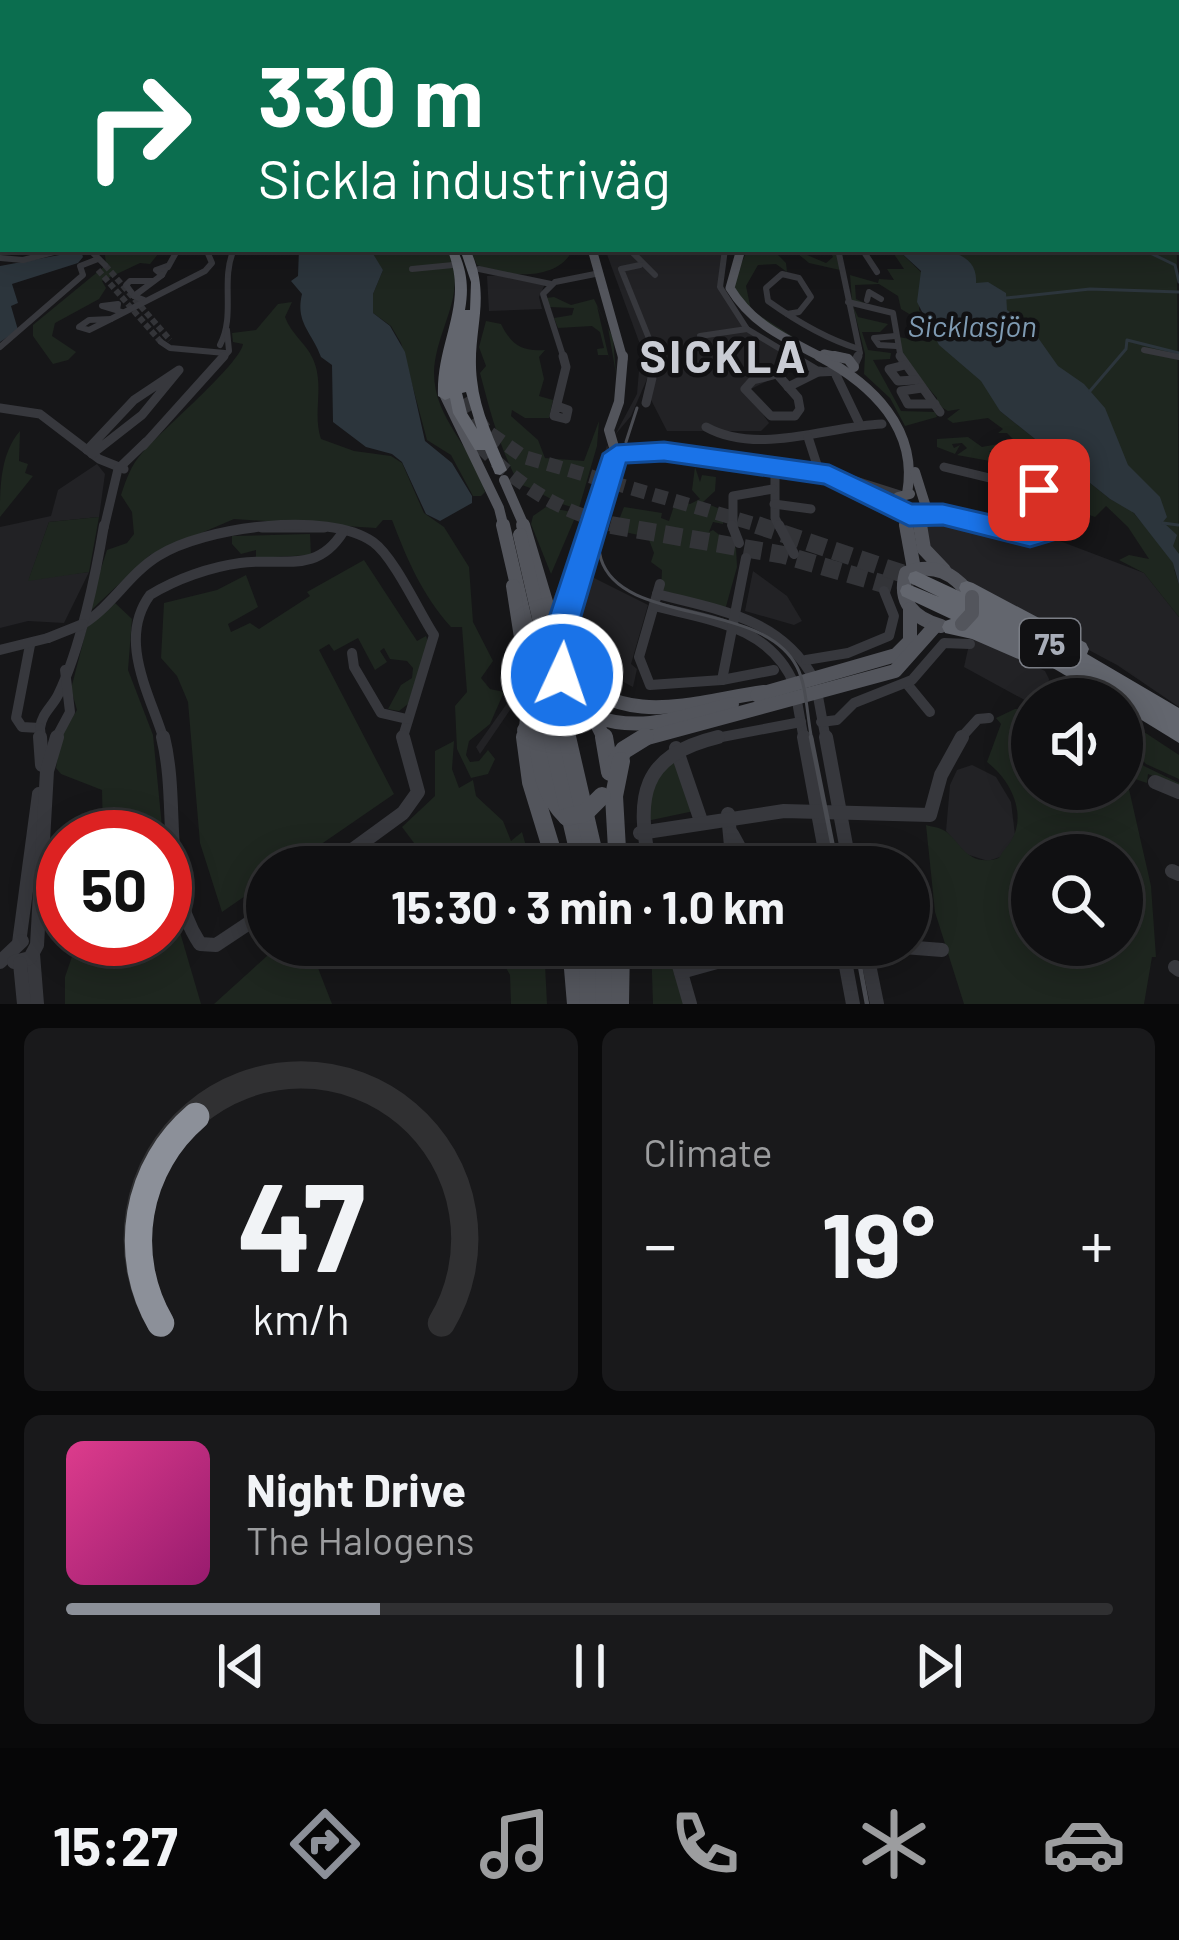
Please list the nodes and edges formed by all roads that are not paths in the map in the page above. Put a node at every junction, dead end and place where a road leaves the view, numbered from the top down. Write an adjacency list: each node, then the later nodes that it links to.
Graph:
1 (54, 252): 15 (street)
2 (91, 252): 32 (street)
3 (176, 252): 24 (street)
4 (207, 252): 24 (street)
5 (232, 252): 34 (street)
6 (453, 252): 25 (highway)
7 (464, 252): 43 (highway)
8 (464, 252): 58 (highway)
9 (593, 252): 21 (main road)
10 (631, 252): 16 (street)
11 (725, 252): 29 (street)
12 (740, 252): 37 (main road)
13 (839, 252): 26 (street)
14 (864, 252): 20 (street)
15 (0, 258)
16 (640, 265): 22 (street); 33 (street)
17 (453, 266): 18 (street)
18 (412, 269)
19 (479, 269): 23 (street)
20 (877, 272)
21 (598, 274): 23 (street); 53 (main road)
22 (655, 275)
23 (551, 284): 45 (street)
24 (139, 298): 28 (street)
25 (463, 302): 42 (highway); 51 (highway)
26 (848, 302): 37 (street); 38 (street)
27 (794, 316): 27 (street); 37 (street)
28 (111, 319)
29 (747, 329): 30 (street); 37 (street)
30 (700, 336)
31 (166, 341): 34 (street)
32 (0, 346)
33 (652, 346)
34 (221, 349): 56 (street)
35 (1144, 350): 36 (street)
36 (1179, 357)
37 (841, 365): 41 (street); 48 (street); 60 (main road); 62 (main road)
38 (905, 365): 40 (street); 40 (street)
39 (652, 378): 44 (street)
40 (919, 384): 40 (street)
41 (788, 387): 41 (street)
42 (445, 396): 67 (main road)
43 (465, 398)
44 (646, 403)
45 (557, 406)
46 (0, 408): 52 (street)
47 (882, 424): 48 (street)
48 (860, 425): 50 (street)
49 (706, 427): 50 (street)
50 (808, 437): 57 (street)
51 (480, 446)
52 (89, 452): 52 (street); 56 (street)
53 (616, 452): 54 (street); 73 (main road)
54 (775, 465): 57 (street); 59 (street)
55 (944, 467): 62 (street)
56 (121, 469): 81 (street)
57 (819, 472): 60 (street)
58 (502, 475): 88 (main road); 120 (main road)
59 (773, 489): 61 (street); 65 (street)
60 (902, 501): 62 (main road); 70 (main road)
61 (774, 504): 63 (street); 66 (street)
62 (923, 507): 69 (main road)
63 (811, 509)
64 (337, 531): 77 (street, bridge); 97 (street); 127 (street)
65 (739, 543)
66 (794, 554)
67 (512, 555): 109 (main road); 119 (main road)
68 (746, 558): 74 (street)
69 (944, 570): 70 (main road); 72 (main road)
70 (912, 587): 75 (main road); 86 (main road); 95 (highway, 75); 104 (highway, 75)
71 (884, 591): 80 (street)
72 (969, 592): 75 (main road, bridge); 95 (highway)
73 (562, 614): 92 (main road, bridge); 102 (main road, bridge)
74 (734, 623): 80 (street); 84 (street); 84 (street); 87 (street)
75 (950, 626): 83 (highway); 86 (main road)
76 (970, 644): 85 (street)
77 (30, 645): 78 (street); 89 (street)
78 (0, 650)
79 (352, 653): 97 (street)
80 (806, 661): 86 (street)
81 (65, 670): 90 (street); 91 (street)
82 (774, 670): 84 (street)
83 (1069, 678)
84 (722, 680)
85 (907, 684): 93 (street); 99 (street)
86 (816, 685): 87 (main road); 99 (street)
87 (795, 690): 88 (main road); 98 (street); 103 (main road)
88 (764, 692): 92 (main road)
89 (20, 700): 91 (street); 101 (street)
90 (67, 706): 91 (street); 100 (street)
91 (47, 711): 101 (street)
92 (589, 712): 102 (main road, bridge); 106 (main road)
93 (930, 712)
94 (1143, 717): 104 (highway)
95 (1179, 717)
96 (989, 718): 111 (street)
97 (407, 719): 117 (street)
98 (802, 722): 105 (street); 110 (street)
99 (820, 722): 111 (street)
100 (62, 727): 101 (street); 130 (street)
101 (41, 730): 130 (street)
102 (524, 730): 109 (main road)
103 (646, 736): 106 (main road); 114 (main road)
104 (1179, 736)
105 (676, 748): 113 (street); 115 (street)
106 (607, 782): 109 (main road, bridge); 114 (main road)
107 (1155, 782): 108 (street)
108 (1179, 792)
109 (551, 806): 118 (main road)
110 (817, 809): 111 (street); 112 (street); 125 (street)
111 (838, 809): 126 (street)
112 (728, 814): 113 (street); 116 (street)
113 (700, 818): 115 (street)
114 (614, 819): 121 (main road)
115 (640, 832): 122 (street)
116 (732, 834): 123 (street); 124 (street)
117 (358, 846)
118 (555, 846)
119 (577, 846)
120 (592, 846)
121 (616, 846)
122 (644, 846)
123 (732, 846)
124 (739, 846)
125 (824, 846)
126 (846, 846)
127 (246, 925)
128 (930, 949): 129 (street)
129 (942, 950)
130 (17, 955): 140 (street); 141 (street)
131 (573, 966): 142 (main road)
132 (589, 966): 143 (main road)
133 (604, 966): 144 (main road)
134 (621, 966): 145 (main road)
135 (679, 966): 139 (street)
136 (703, 966): 139 (street)
137 (845, 966): 147 (street)
138 (869, 966): 148 (street)
139 (681, 972): 146 (street)
140 (25, 1004)
141 (37, 1004)
142 (576, 1004)
143 (589, 1004)
144 (605, 1004)
145 (620, 1004)
146 (690, 1004)
147 (853, 1004)
148 (877, 1004)

